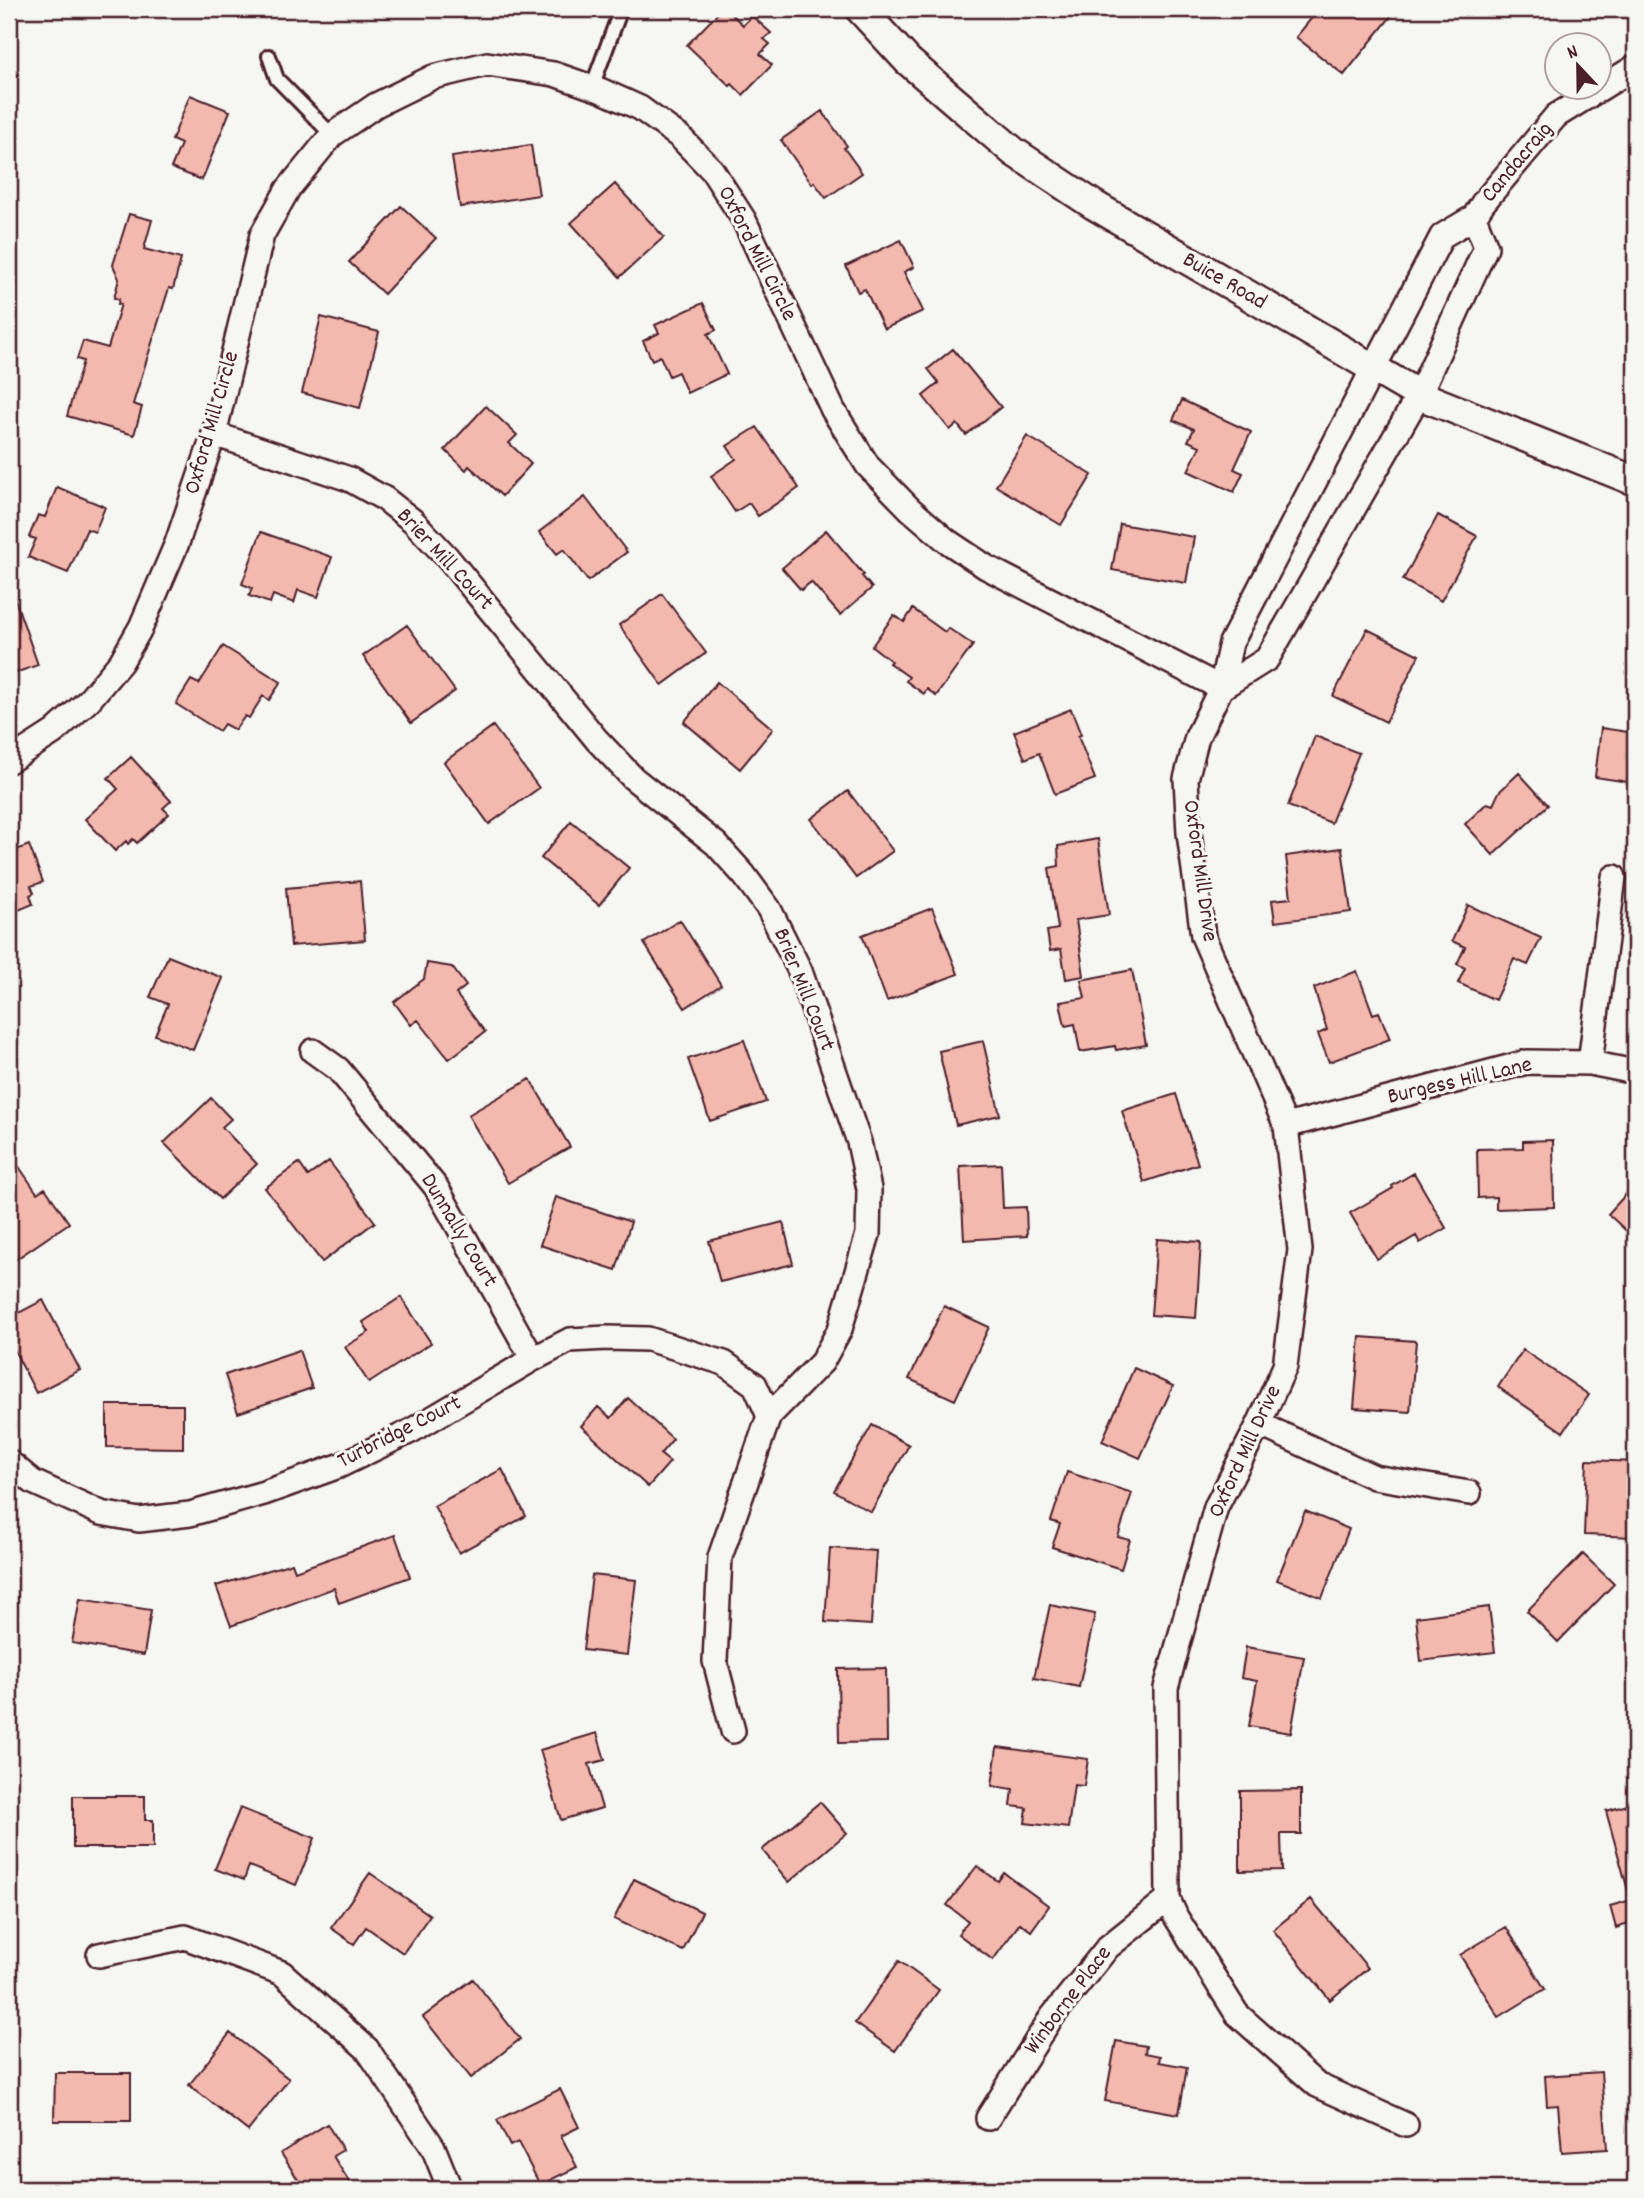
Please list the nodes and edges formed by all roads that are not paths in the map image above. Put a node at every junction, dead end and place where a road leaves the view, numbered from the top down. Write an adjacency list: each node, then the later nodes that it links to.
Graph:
1 (621, 9): 5 (lane)
2 (860, 9): 8 (street, Buice Road)
3 (270, 56): 6 (lane)
4 (1635, 67): 7 (street, Candacraig)
5 (592, 87): 6 (street, Oxford Mill Circle); 12 (street, Oxford Mill Circle)
6 (332, 135): 10 (street, Oxford Mill Circle)
7 (1474, 217): 8 (street, Candacraig); 9 (street, Candacraig)
8 (1374, 370): 9 (street, Buice Road); 12 (street, Oxford Mill Drive)
9 (1419, 395): 11 (street, Buice Road); 12 (street)
10 (214, 434): 13 (street, Oxford Mill Circle); 20 (street, Brier Mill Court)
11 (1635, 481)
12 (1221, 688): 18 (street, Oxford Mill Drive)
13 (9, 761)
14 (1614, 877): 16 (street)
15 (313, 1051): 19 (street, Dunnally Court)
16 (1590, 1063): 17 (street, Burgess Hill Lane); 18 (street, Burgess Hill Lane)
17 (1635, 1072)
18 (1286, 1126): 21 (street, Oxford Mill Drive)
19 (533, 1359): 20 (street, Turbridge Court); 22 (street, Turbridge Court)
20 (768, 1416): 24 (street, Brier Mill Court)
21 (1259, 1424): 23 (street); 25 (street, Oxford Mill Drive)
22 (9, 1462)
23 (1469, 1493)
24 (733, 1731)
25 (1168, 1899): 27 (street, Winborne Place); 28 (street, Oxford Mill Drive)
26 (99, 1955): 29 (street)
27 (988, 2118)
28 (1406, 2126)
29 (450, 2189)

